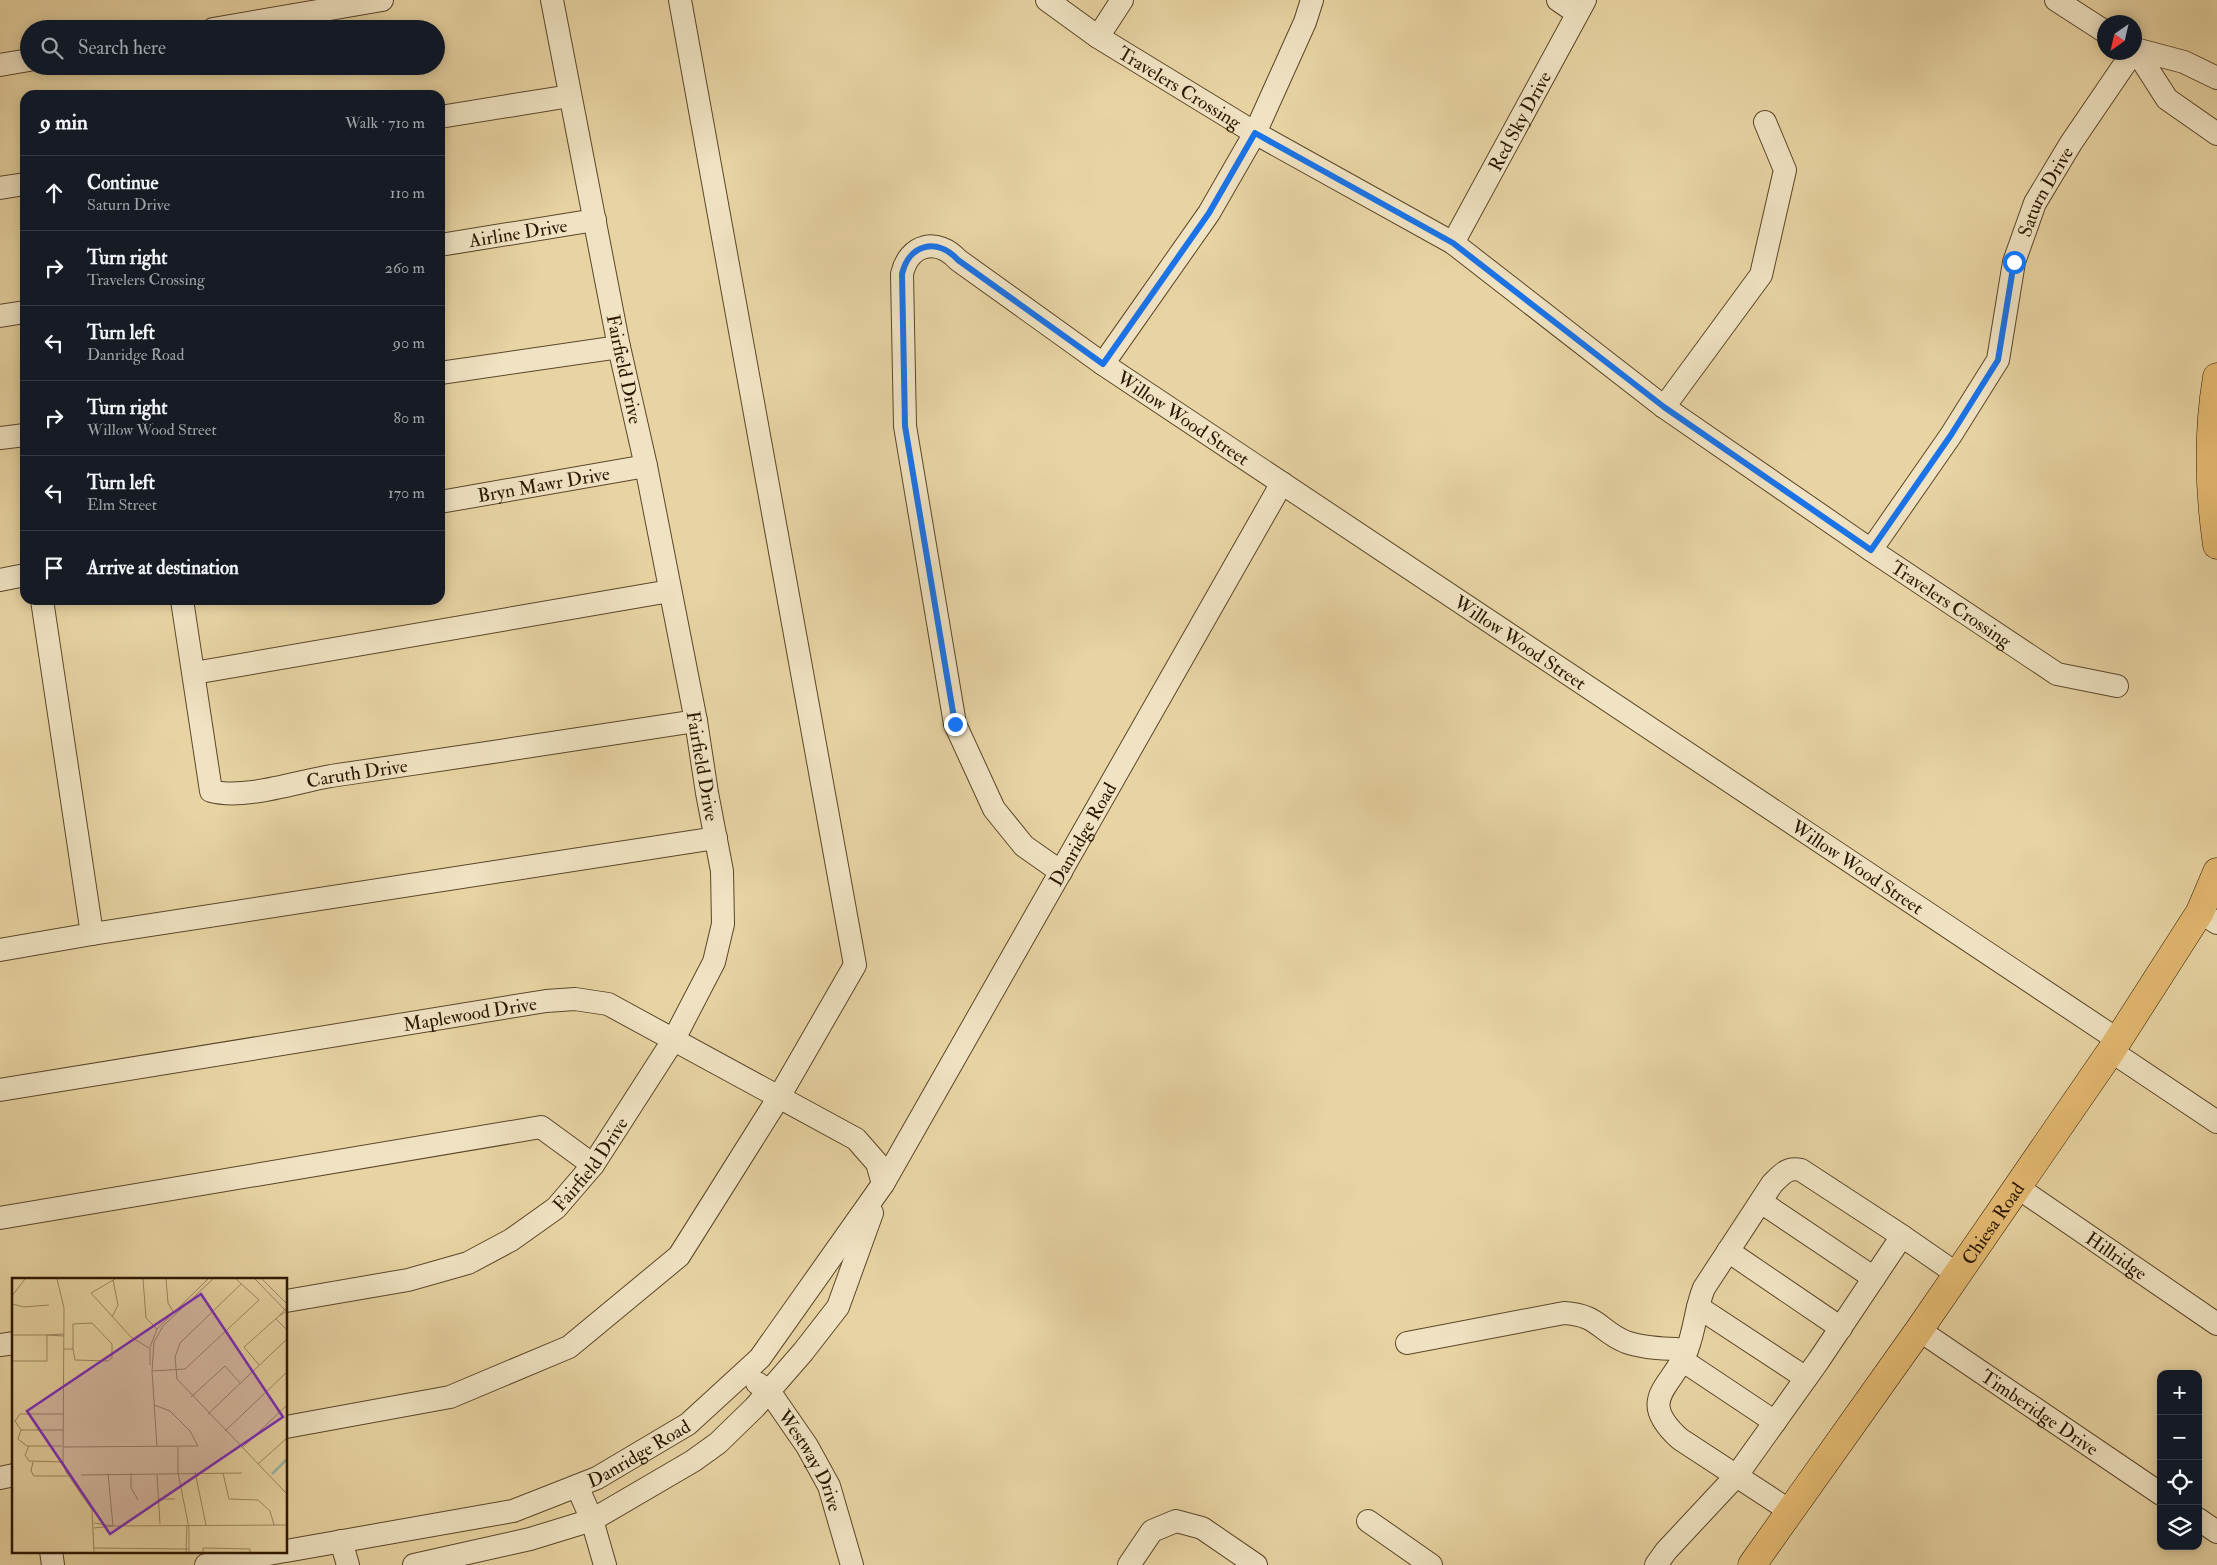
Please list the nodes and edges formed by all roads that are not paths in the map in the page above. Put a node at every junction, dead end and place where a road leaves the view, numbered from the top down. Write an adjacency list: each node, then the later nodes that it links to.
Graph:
1 (382, 0): 10 (street)
2 (552, 0): 19 (street, Fairfield Drive)
3 (680, 0): 60 (street)
4 (1047, 0): 12 (street, Travelers Crossing)
5 (1122, 0): 12 (street)
6 (1312, 0): 22 (street)
7 (1558, 0): 9 (street)
8 (2056, 0): 11 (street)
9 (1581, 6): 27 (street, Red Sky Drive)
10 (265, 20)
11 (2097, 26)
12 (1098, 37): 22 (street, Travelers Crossing)
13 (2142, 52): 18 (street)
14 (2127, 60): 42 (street, Saturn Drive)
15 (2141, 60): 23 (street)
16 (20, 62): 17 (street)
17 (0, 65)
18 (2217, 78)
19 (570, 96): 20 (street); 26 (street, Fairfield Drive)
20 (445, 116)
21 (1765, 122): 35 (street)
22 (1255, 133): 27 (street, Travelers Crossing); 32 (street)
23 (2217, 134)
24 (20, 185): 25 (street)
25 (0, 188)
26 (595, 220): 28 (street, Airline Drive); 31 (street, Fairfield Drive)
27 (1453, 243): 35 (street, Travelers Crossing)
28 (445, 244)
29 (20, 313): 30 (street)
30 (0, 316)
31 (619, 347): 33 (street); 38 (street, Fairfield Drive)
32 (1103, 364): 39 (street, Willow Wood Street); 52 (street, Willow Wood Street)
33 (445, 372)
34 (2217, 377): 41 (main road)
35 (1664, 407): 42 (street, Travelers Crossing)
36 (20, 436): 37 (street)
37 (0, 438)
38 (646, 466): 40 (street, Bryn Mawr Drive); 45 (street, Fairfield Drive)
39 (1282, 483): 52 (street, Danridge Road); 58 (street, Willow Wood Street)
40 (445, 501)
41 (2217, 541)
42 (1871, 550): 49 (street, Travelers Crossing)
43 (20, 576): 44 (street)
44 (0, 580)
45 (670, 591): 48 (street); 50 (street, Fairfield Drive)
46 (43, 605): 55 (street)
47 (183, 605): 48 (street, Caruth Drive)
48 (194, 673): 50 (street, Caruth Drive)
49 (2117, 686)
50 (696, 721): 51 (street, Fairfield Drive)
51 (716, 838): 55 (street); 57 (street, Fairfield Drive)
52 (1061, 872): 63 (street, Danridge Road)
53 (2217, 872): 54 (main road, Chiesa Road)
54 (2209, 918): 58 (main road, Chiesa Road)
55 (92, 934): 56 (street)
56 (0, 950)
57 (674, 1039): 59 (street, Maplewood Drive); 60 (street, Maplewood Drive); 62 (street, Fairfield Drive)
58 (2115, 1045): 61 (street, Willow Wood Street); 64 (main road, Chiesa Road)
59 (0, 1090)
60 (779, 1097): 63 (street, Maplewood Drive); 82 (street)
61 (2217, 1122)
62 (593, 1165): 66 (street); 71 (street, Fairfield Drive)
63 (883, 1184): 78 (street, Danridge Road); 80 (street, Danridge Road)
64 (2017, 1187): 69 (main road, Chiesa Road); 73 (street, Hillridge)
65 (1761, 1202): 67 (street); 68 (street); 70 (street)
66 (0, 1218)
67 (1902, 1236): 69 (street); 70 (street)
68 (1728, 1251): 72 (street); 74 (street)
69 (1957, 1274): 75 (main road, Chiesa Road)
70 (1874, 1278): 74 (street)
71 (288, 1301)
72 (1698, 1307): 77 (street); 79 (street)
73 (2217, 1324)
74 (1841, 1328): 79 (street)
75 (1918, 1330): 85 (street, Timberidge Drive); 86 (main road, Chiesa Road)
76 (1407, 1343): 77 (street)
77 (1685, 1355): 81 (street); 83 (street)
78 (744, 1374): 80 (street, Westway Drive); 84 (street, Danridge Road)
79 (1806, 1378): 81 (street)
80 (769, 1391): 87 (street, Danridge Road); 101 (street, Westway Drive)
81 (1775, 1422): 83 (street)
82 (288, 1427)
83 (1737, 1474): 86 (street); 105 (street)
84 (577, 1486): 87 (street); 91 (street, Danridge Road)
85 (2157, 1491)
86 (1790, 1511): 106 (main road, Chiesa Road)
87 (592, 1520): 95 (street, Danridge Road); 100 (street)
88 (1368, 1521): 104 (street)
89 (2202, 1522): 90 (street)
90 (2217, 1532)
91 (341, 1542): 92 (street, Danridge Road); 98 (street)
92 (288, 1551)
93 (51, 1552): 96 (street)
94 (279, 1552): 97 (street, Danridge Road)
95 (466, 1559): 99 (street, Danridge Road)
96 (53, 1565)
97 (206, 1565)
98 (348, 1565)
99 (414, 1565)
100 (605, 1565)
101 (852, 1565)
102 (1129, 1565): 103 (street)
103 (1256, 1565)
104 (1431, 1565)
105 (1656, 1565)
106 (1752, 1565)

